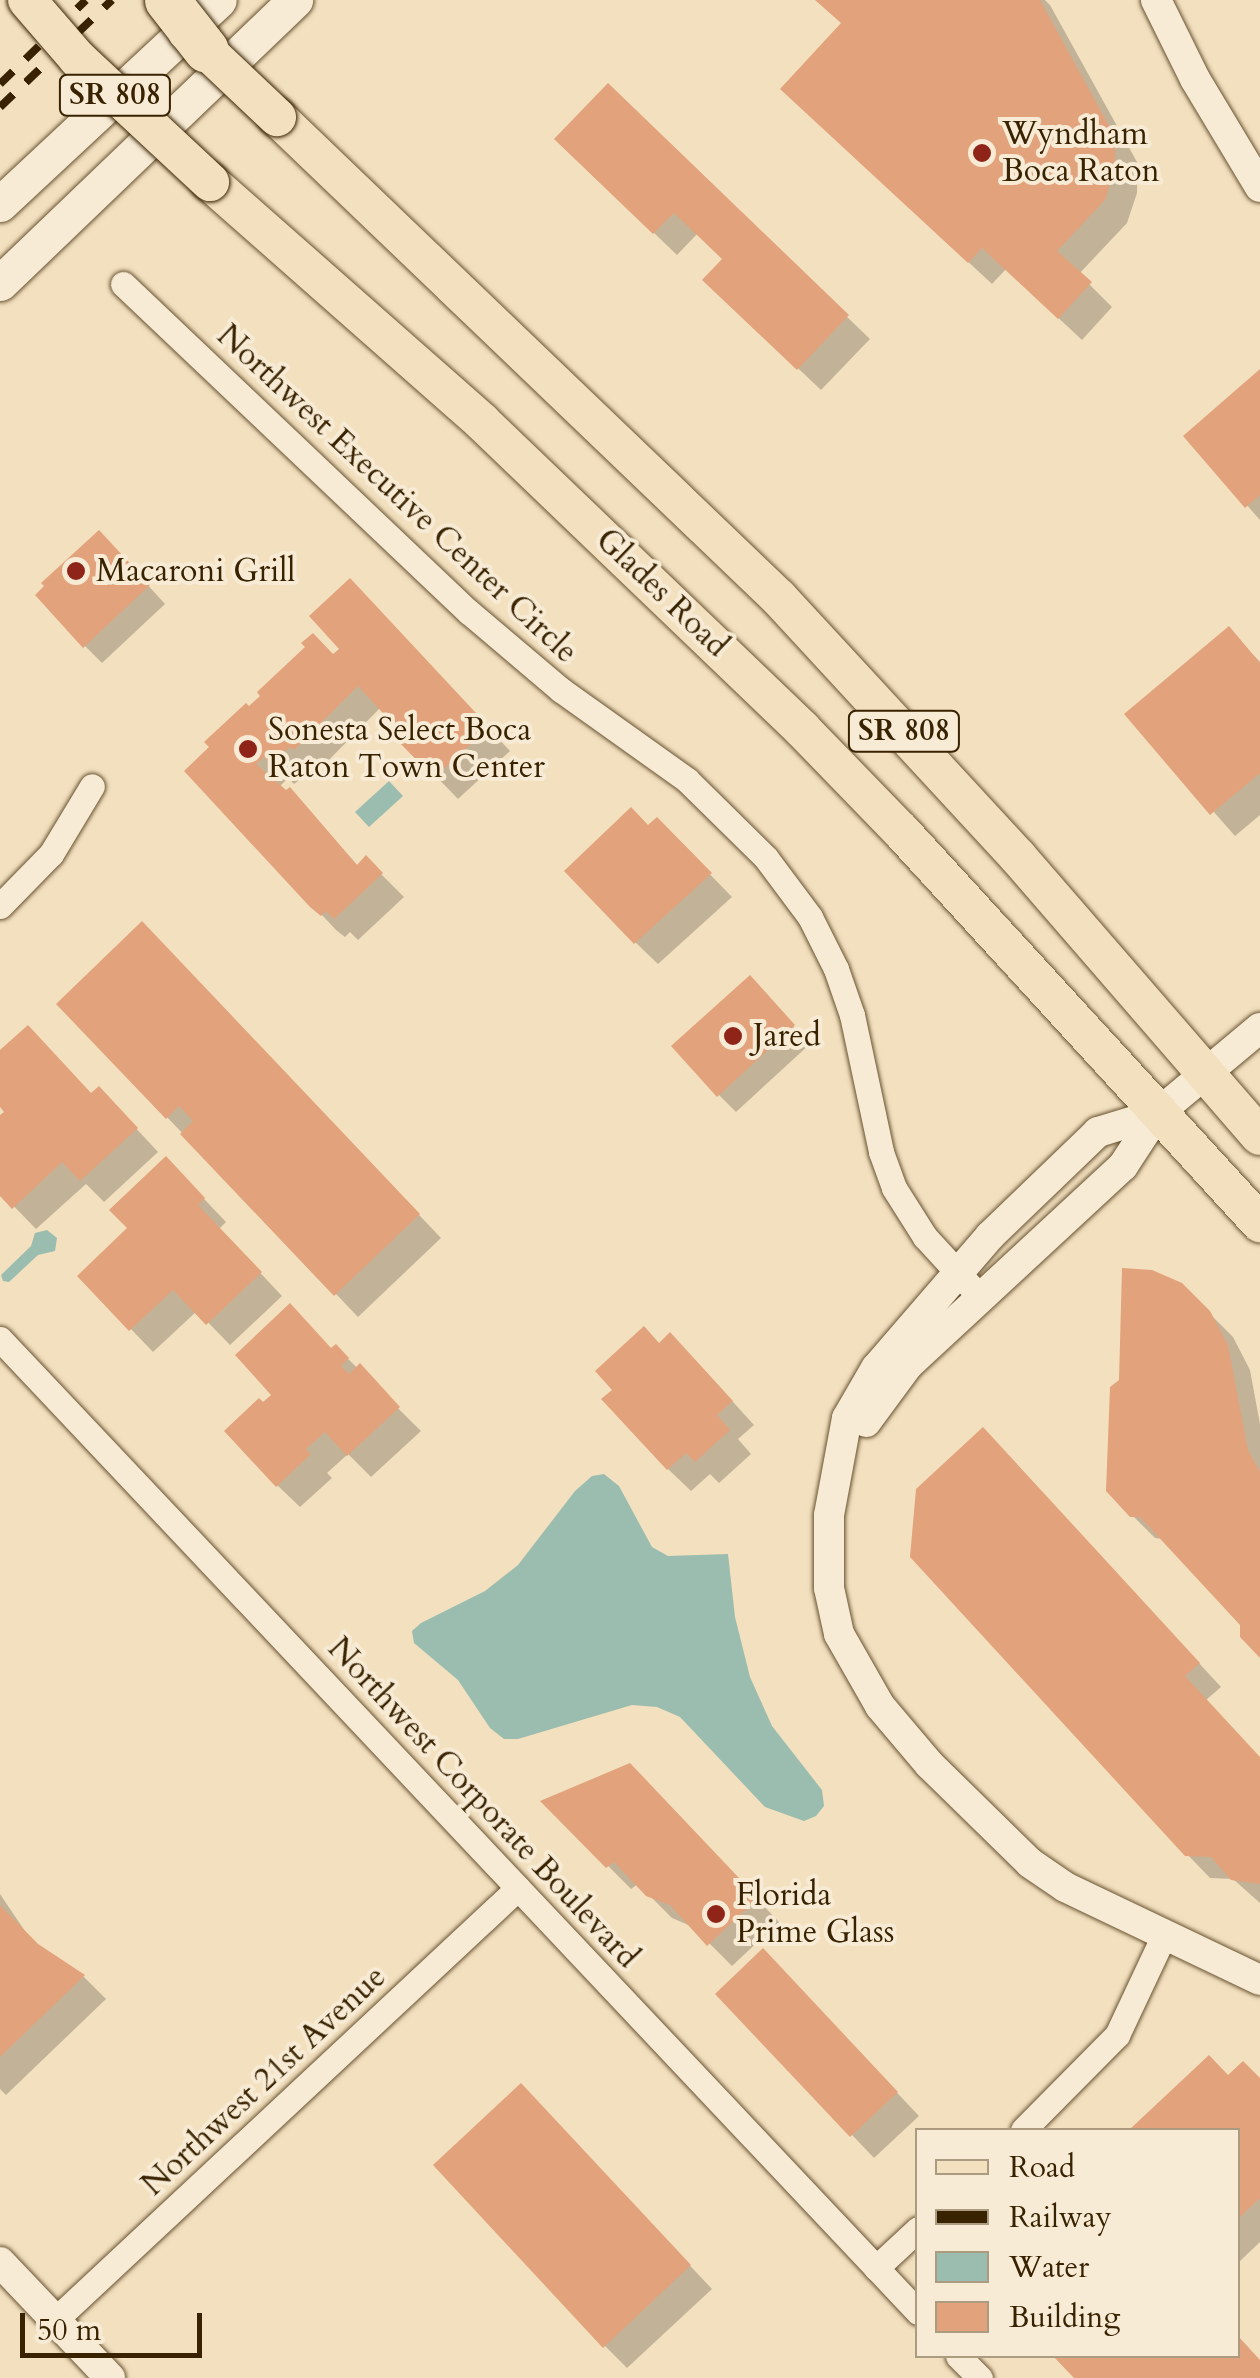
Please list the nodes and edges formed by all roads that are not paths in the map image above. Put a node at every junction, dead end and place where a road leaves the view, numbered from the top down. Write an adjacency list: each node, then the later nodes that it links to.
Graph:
1 (27, 0): 16 (main road, Glades Road / SR 808, bridge)
2 (152, 0): 7 (main road, SR 808, bridge)
3 (166, 0): 7 (highway, bridge)
4 (219, 0): 9 (main road)
5 (294, 0): 10 (main road)
6 (1156, 0): 8 (street)
7 (206, 50): 15 (main road, SR 808, bridge)
8 (1260, 188)
9 (0, 204)
10 (0, 284)
11 (123, 284): 19 (street, Northwest Executive Center Circle)
12 (92, 786): 13 (street)
13 (0, 906)
14 (1260, 1028): 15 (street)
15 (1206, 1073): 16 (street); 17 (main road, SR 808)
16 (1157, 1114): 18 (main road, Glades Road / SR 808); 19 (street); 21 (street)
17 (1260, 1136)
18 (1260, 1222)
19 (964, 1279): 21 (street)
20 (0, 1339): 22 (street, Northwest Corporate Boulevard)
21 (844, 1446): 23 (street)
22 (518, 1888): 28 (street, Northwest Corporate Boulevard); 30 (street, Northwest 21st Avenue)
23 (1164, 1935): 24 (street); 25 (street)
24 (1260, 1980)
25 (1024, 2128)
26 (915, 2232): 28 (street)
27 (0, 2262): 30 (street)
28 (876, 2268): 29 (street, Northwest Corporate Boulevard)
29 (915, 2309)
30 (56, 2320): 32 (street)
31 (960, 2358): 33 (street)
32 (110, 2378)
33 (980, 2378)

